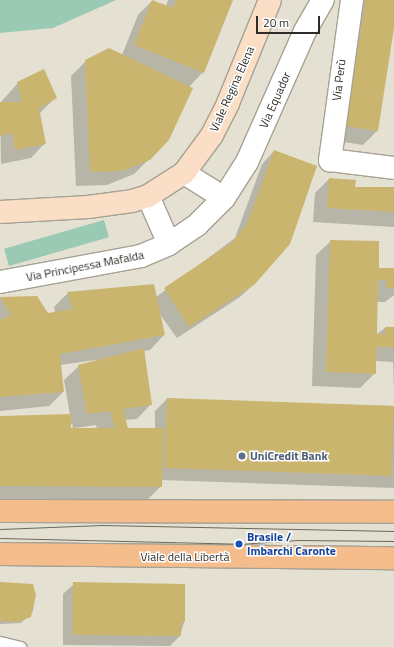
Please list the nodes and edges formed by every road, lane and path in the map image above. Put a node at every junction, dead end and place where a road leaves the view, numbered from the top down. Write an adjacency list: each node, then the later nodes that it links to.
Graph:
1 (270, 0): 5 (main road, Viale Regina Elena)
2 (323, 0): 7 (street, Via Equador)
3 (352, 0): 4 (street, Via Perù)
4 (394, 168)
5 (184, 173): 6 (main road, Viale Regina Elena); 7 (street)
6 (148, 196): 8 (main road, Viale Regina Elena); 9 (street)
7 (224, 198): 9 (street, Via Principessa Mafalda)
8 (0, 212)
9 (169, 244): 10 (street, Via Principessa Mafalda)
10 (0, 282)
11 (0, 511): 12 (main road)
12 (394, 512)
13 (0, 554): 14 (main road, Viale della Libertà)
14 (394, 558)
15 (0, 642): 16 (lane)
16 (20, 647)

